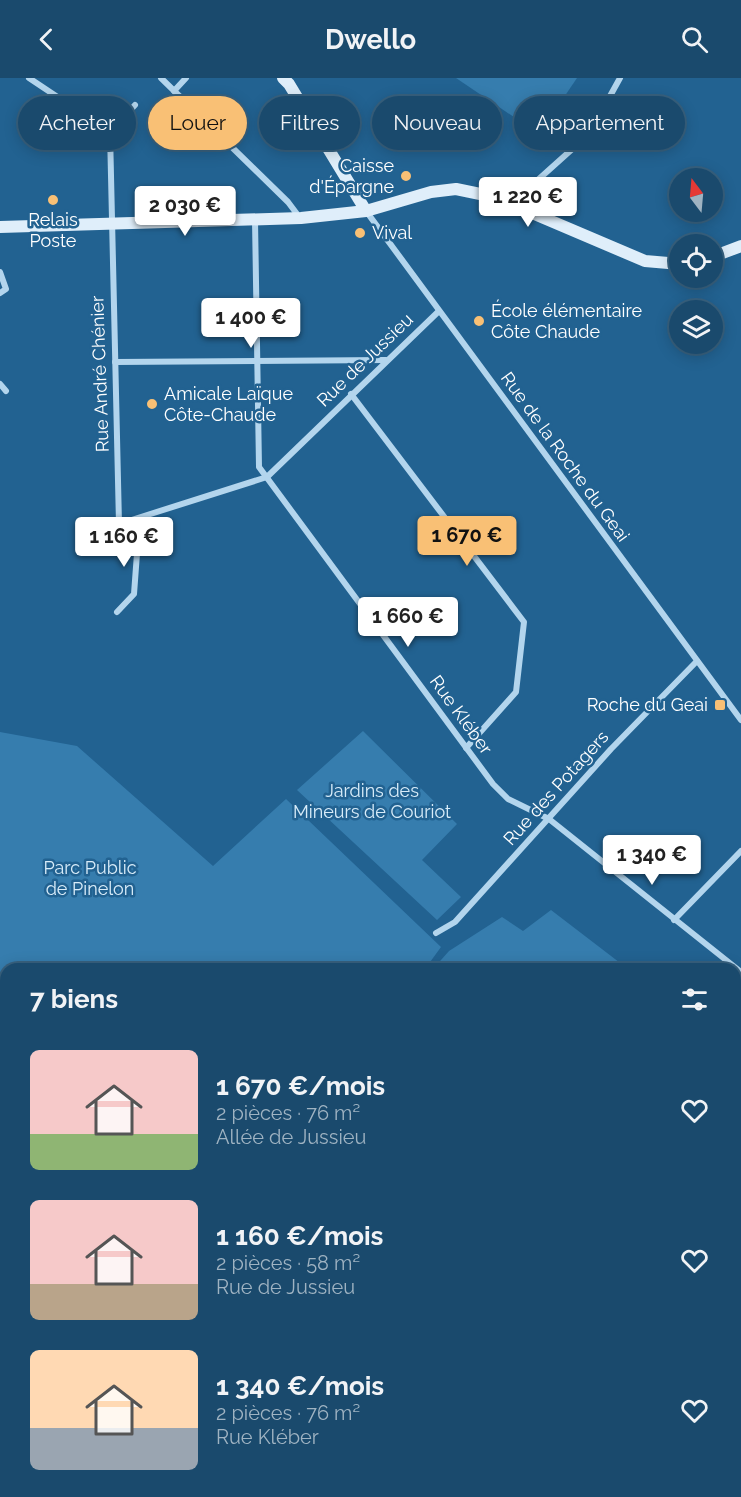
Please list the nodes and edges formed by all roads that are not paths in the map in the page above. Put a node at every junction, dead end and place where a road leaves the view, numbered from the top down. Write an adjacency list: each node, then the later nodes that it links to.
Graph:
1 (29, 78): 7 (street)
2 (161, 78): 6 (street)
3 (186, 78): 6 (street)
4 (283, 78): 10 (street)
5 (620, 78): 9 (street)
6 (174, 91): 11 (street)
7 (56, 96)
8 (110, 150): 13 (street, Rue André Chénier)
9 (511, 204): 10 (street); 17 (street)
10 (366, 211): 11 (street); 20 (street, Rue de la Roche du Geai)
11 (301, 218): 12 (street)
12 (255, 220): 13 (street); 22 (street, Rue Kléber)
13 (111, 224): 14 (street); 23 (street, Rue André Chénier)
14 (0, 226)
15 (741, 246): 16 (street)
16 (723, 253)
17 (669, 263)
18 (0, 272): 19 (street)
19 (0, 293)
20 (439, 311): 21 (street, Rue de Jussieu); 30 (street, Rue de la Roche du Geai)
21 (387, 360): 22 (street); 26 (street, Rue de Jussieu)
22 (257, 361): 23 (street); 27 (street, Rue Kléber)
23 (115, 362): 28 (street, Rue André Chénier)
24 (0, 384): 25 (street)
25 (6, 391)
26 (351, 394): 27 (street, Rue de Jussieu); 34 (street)
27 (267, 477): 28 (street, Rue de Jussieu); 34 (street, Rue Kléber)
28 (119, 524): 29 (street)
29 (117, 612)
30 (697, 661): 32 (street, Rue de la Roche du Geai); 35 (street, Rue des Potagers)
31 (741, 707): 32 (street)
32 (735, 711): 33 (street, Rue de la Roche du Geai)
33 (741, 720)
34 (466, 748): 35 (street, Rue Kléber)
35 (549, 819): 37 (street, Rue Kléber); 38 (street, Rue des Potagers)
36 (741, 851): 37 (street)
37 (674, 920): 39 (street, Rue Kléber)
38 (436, 933)
39 (729, 963)

